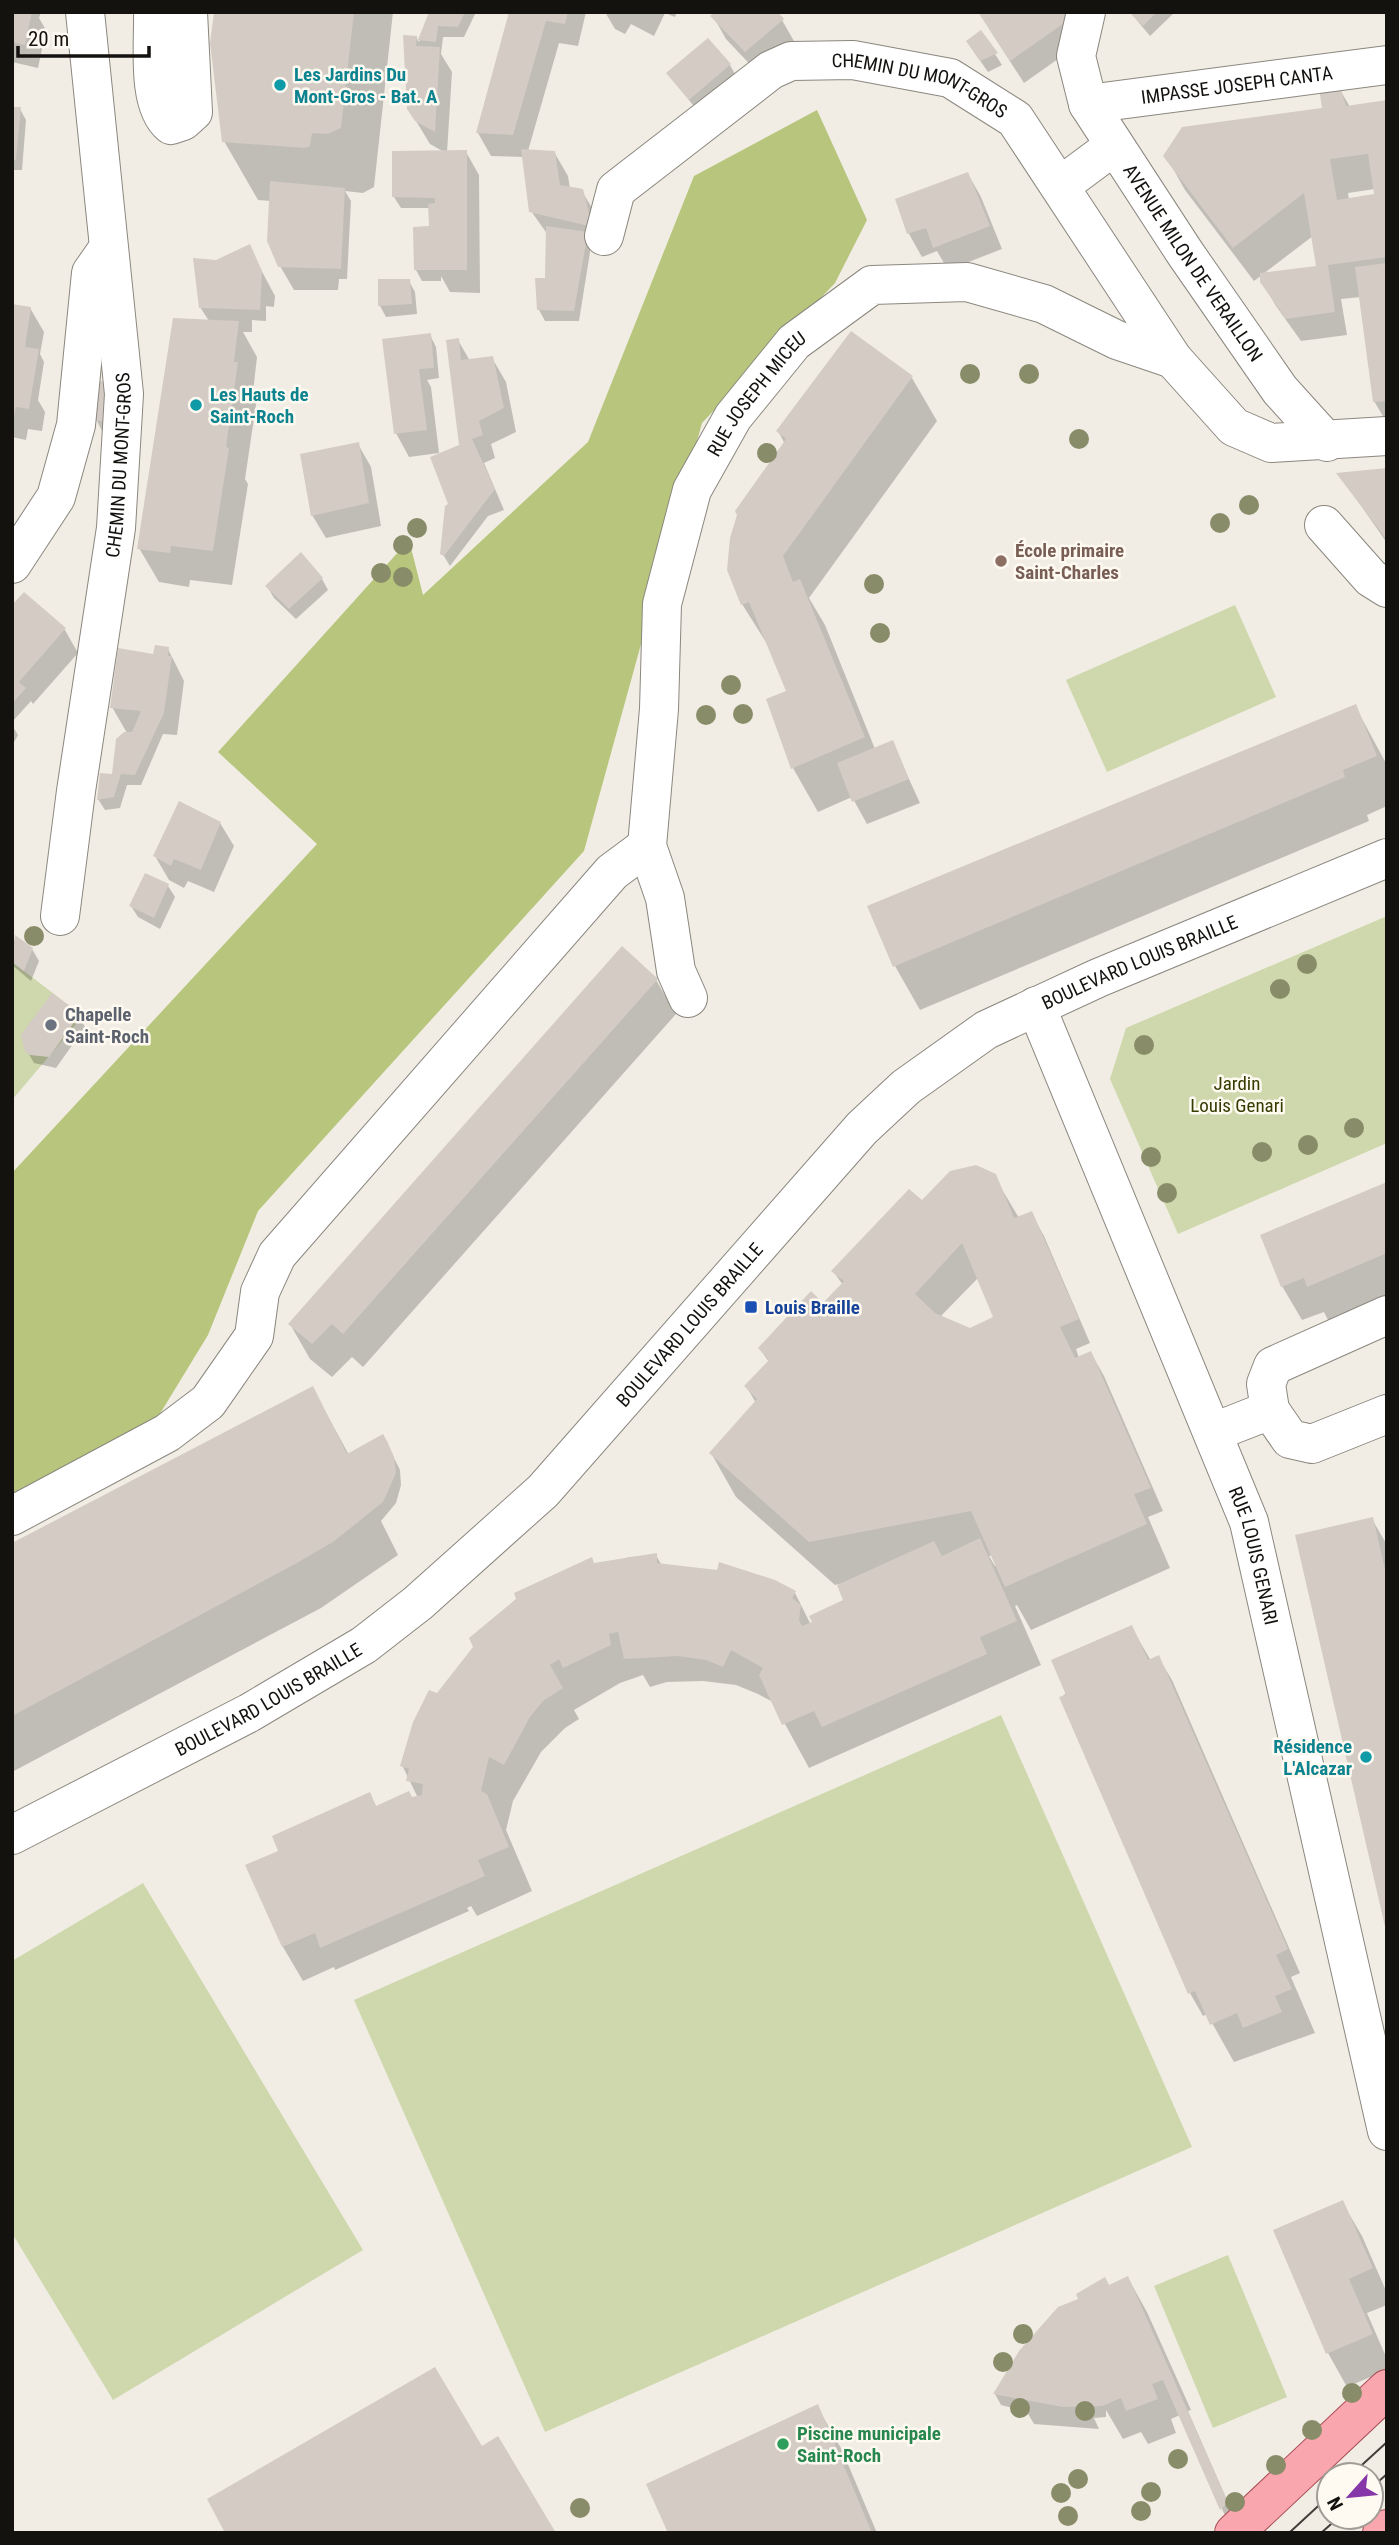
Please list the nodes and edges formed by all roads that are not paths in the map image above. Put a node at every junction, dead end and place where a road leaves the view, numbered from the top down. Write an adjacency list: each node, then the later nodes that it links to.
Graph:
1 (85, 12): 10 (street, CHEMIN DU MONT-GROS)
2 (153, 12): 3 (street)
3 (188, 12)
4 (1086, 12): 6 (street, AVENUE MILON DE VERAILLON)
5 (1387, 65): 6 (street, IMPASSE JOSEPH CANTA)
6 (1088, 104): 7 (street, AVENUE MILON DE VERAILLON)
7 (1114, 146): 8 (street); 13 (street, AVENUE MILON DE VERAILLON)
8 (1060, 186): 9 (street, CHEMIN DU MONT-GROS); 11 (street, CHEMIN DU MONT-GROS)
9 (604, 236)
10 (110, 246): 15 (street); 19 (street, CHEMIN DU MONT-GROS)
11 (1173, 359): 13 (street, CHEMIN DU MONT-GROS); 17 (street, RUE JOSEPH MICEU)
12 (1387, 436): 13 (street)
13 (1327, 442)
14 (1324, 525): 16 (street)
15 (12, 564)
16 (1387, 588)
17 (647, 846): 20 (street); 26 (street)
18 (1387, 858): 21 (street, BOULEVARD LOUIS BRAILLE)
19 (60, 916)
20 (688, 998)
21 (1036, 1006): 25 (street, RUE LOUIS GENARI); 27 (street, BOULEVARD LOUIS BRAILLE)
22 (1387, 1315): 23 (street)
23 (1270, 1410): 24 (street); 25 (street)
24 (1387, 1414)
25 (1214, 1432): 28 (street, RUE LOUIS GENARI)
26 (12, 1516)
27 (12, 1835)
28 (1387, 2131)
29 (1387, 2389): 31 (main road)
30 (1387, 2529): 32 (main road)
31 (1234, 2533)
32 (1382, 2533)

